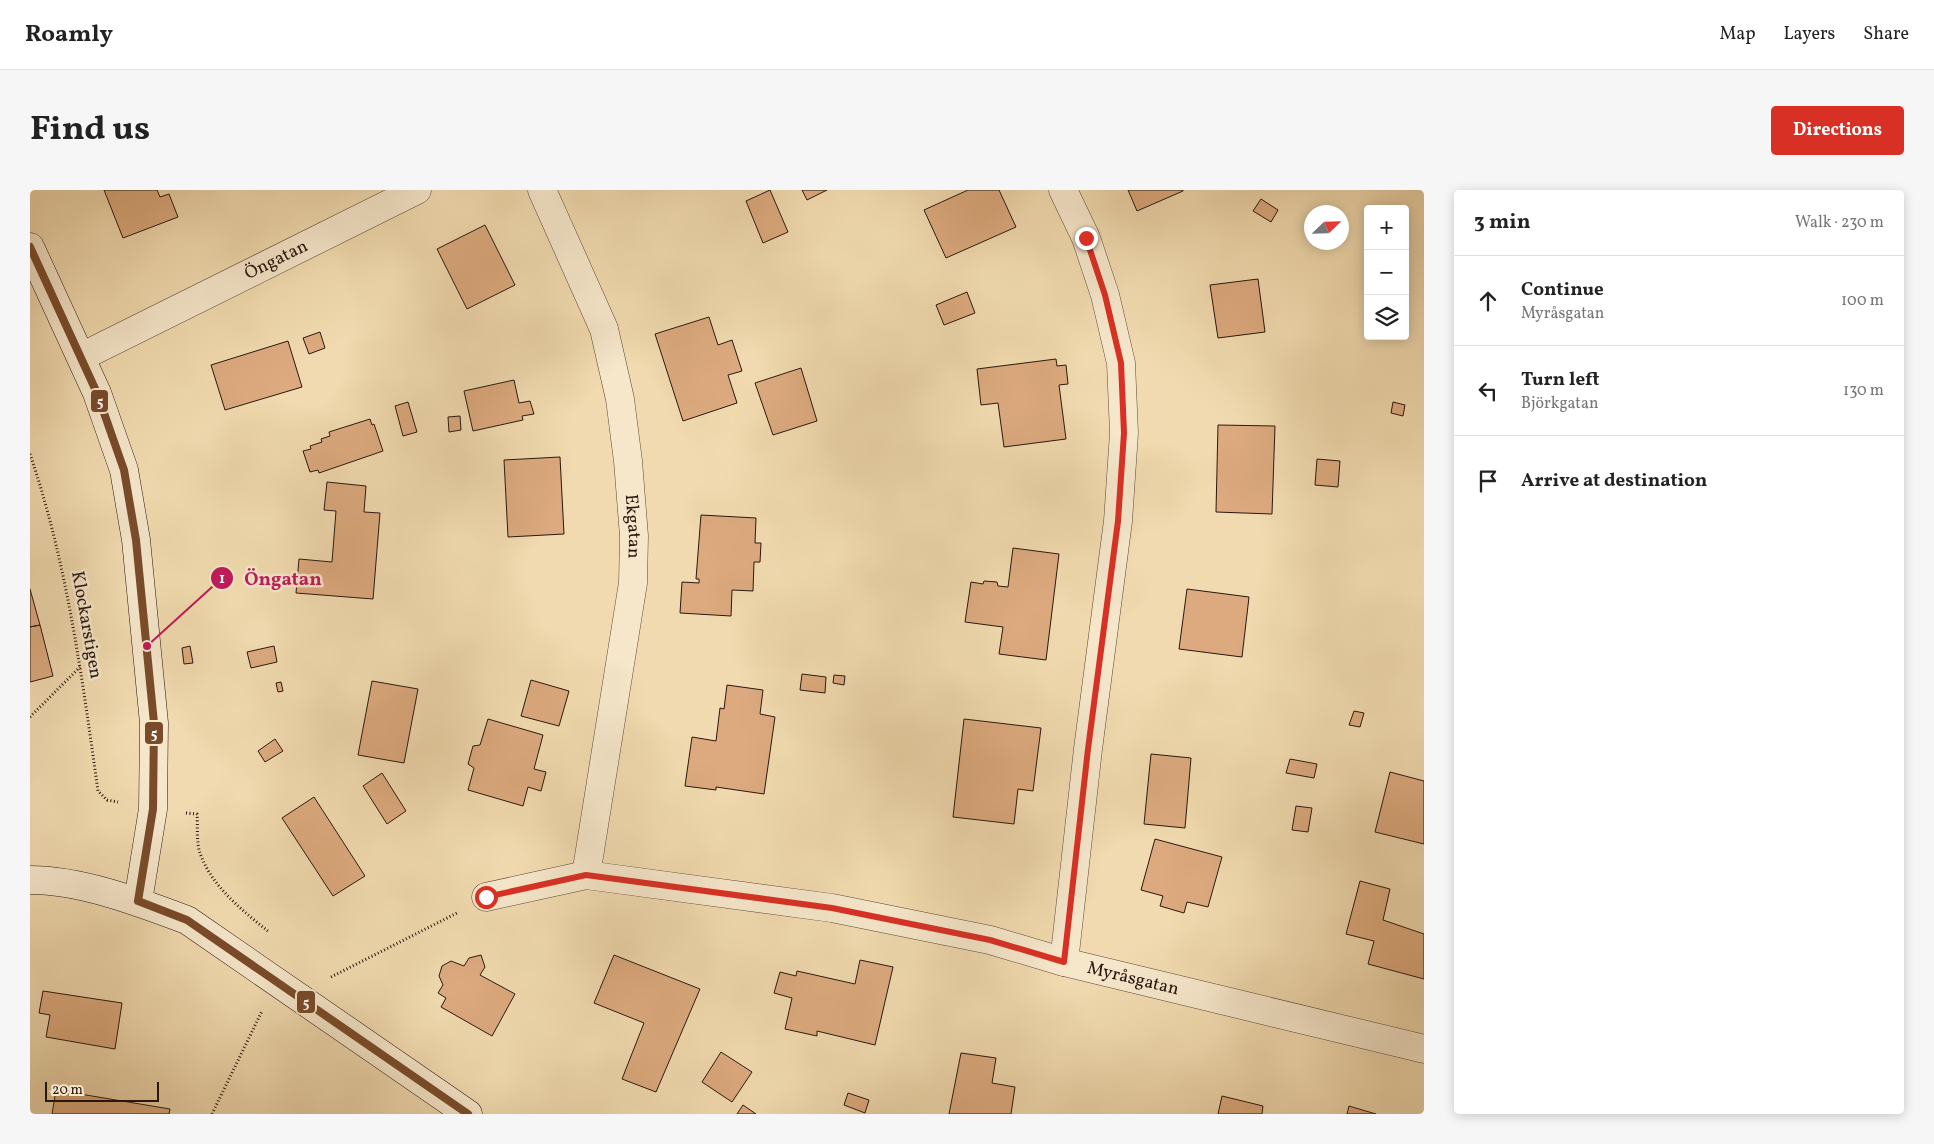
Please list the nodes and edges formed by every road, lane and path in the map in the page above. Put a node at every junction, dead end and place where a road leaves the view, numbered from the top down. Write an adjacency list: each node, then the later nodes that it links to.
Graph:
1 (417, 190): 5 (street, Öngatan)
2 (542, 190): 11 (street, Ekgatan)
3 (1063, 190): 16 (street)
4 (30, 247): 5 (street)
5 (81, 357): 14 (street)
6 (30, 454): 7 (path, Klockarstigen)
7 (80, 667): 8 (path); 9 (path, Klockarstigen)
8 (30, 717)
9 (106, 800)
10 (197, 814): 15 (path)
11 (586, 875): 13 (street, Myråsgatan); 16 (street, Myråsgatan)
12 (30, 880): 14 (street)
13 (486, 897)
14 (138, 901): 18 (street)
15 (274, 936)
16 (1064, 962): 17 (street, Myråsgatan)
17 (1424, 1049)
18 (468, 1114)

